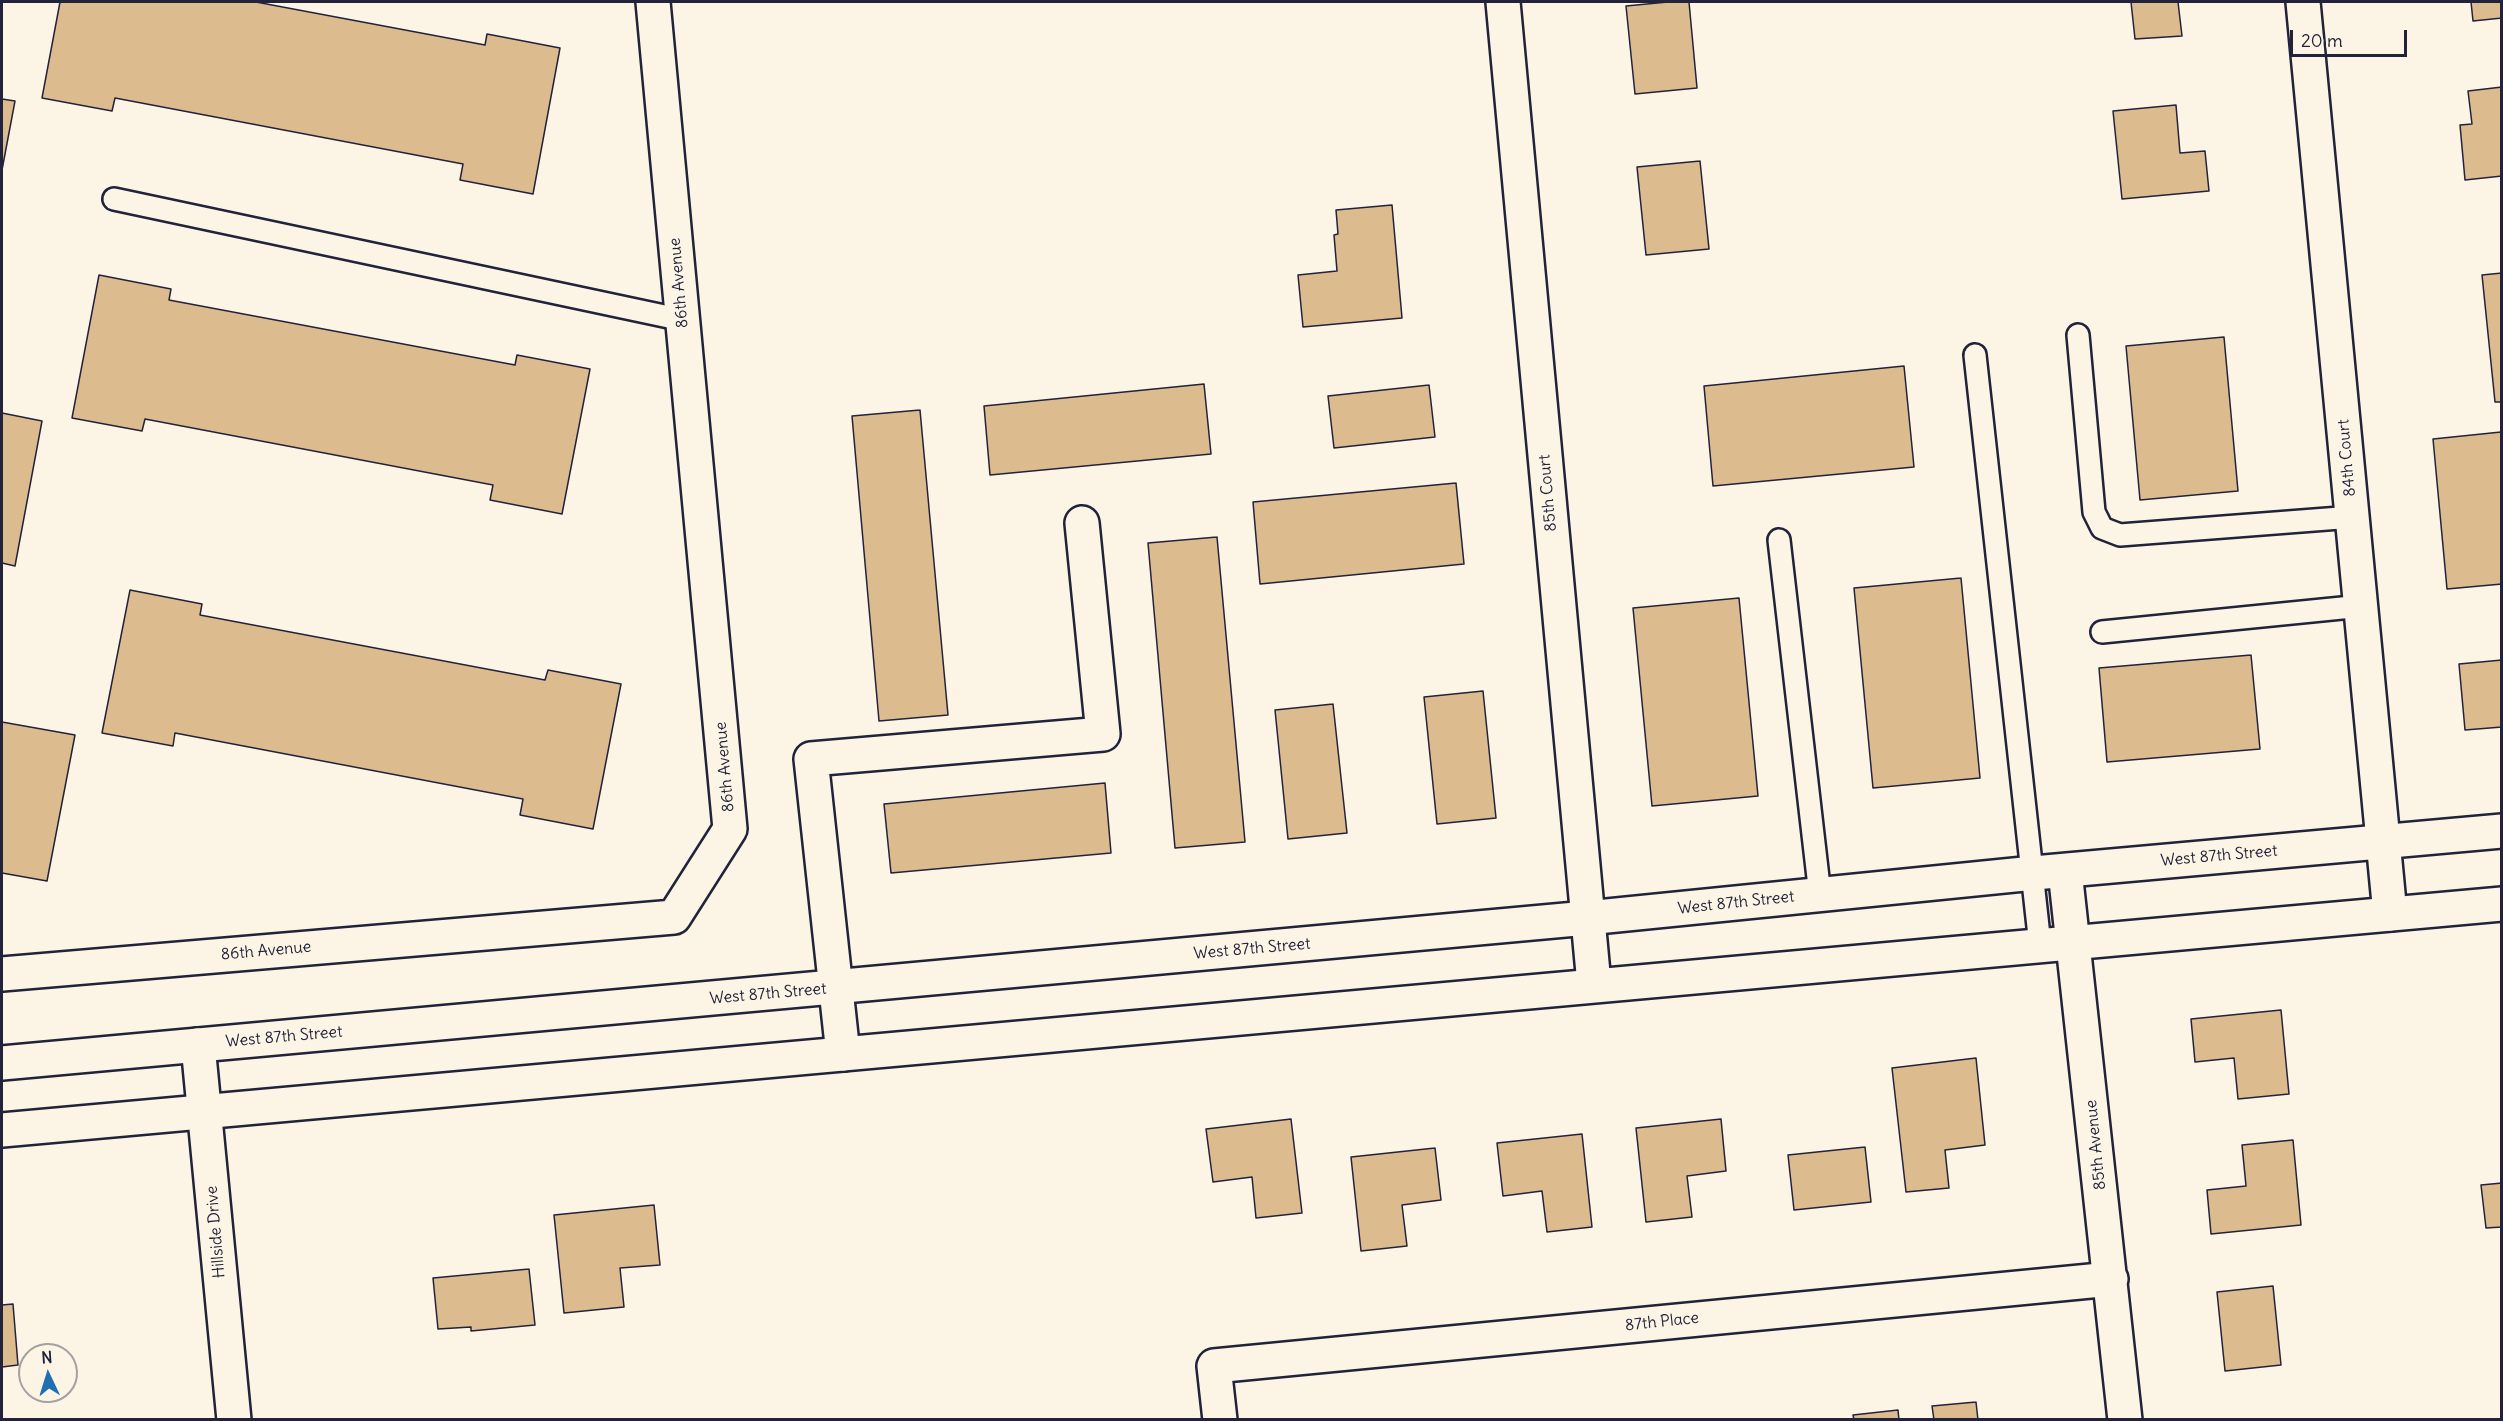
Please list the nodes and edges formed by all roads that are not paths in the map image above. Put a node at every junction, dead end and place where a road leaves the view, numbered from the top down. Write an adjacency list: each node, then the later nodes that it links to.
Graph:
1 (653, 2): 5 (street, 86th Avenue)
2 (1503, 2): 19 (street, 85th Court)
3 (2304, 2): 8 (street, 84th Court)
4 (114, 199): 5 (lane)
5 (683, 320): 22 (street, 86th Avenue)
6 (2078, 335): 8 (lane)
7 (1975, 355): 15 (lane)
8 (2353, 517): 11 (street, 84th Court)
9 (1082, 523): 24 (street)
10 (1779, 540): 16 (lane)
11 (2362, 606): 12 (lane); 14 (street, 84th Court)
12 (2102, 632)
13 (2502, 831): 14 (street, West 87th Street)
14 (2384, 841): 15 (street, West 87th Street); 18 (street, 84th Court)
15 (2049, 872): 16 (street, West 87th Street); 20 (street, 85th Avenue); 21 (lane)
16 (1820, 895): 19 (street, West 87th Street)
17 (2502, 904): 18 (street)
18 (2390, 914): 20 (street)
19 (1587, 918): 23 (street, 85th Court); 24 (street, West 87th Street)
20 (2073, 943): 21 (street); 30 (street, 85th Avenue)
21 (2040, 945): 23 (street)
22 (2, 974)
23 (1594, 984): 26 (street)
24 (837, 988): 25 (street, West 87th Street); 26 (street)
25 (198, 1045): 27 (street, West 87th Street); 28 (street, Hillside Drive)
26 (843, 1054): 28 (street)
27 (2, 1063)
28 (204, 1111): 29 (street); 31 (street, Hillside Drive)
29 (2, 1130)
30 (2111, 1278): 32 (street, 87th Place); 33 (street, 85th Avenue)
31 (234, 1419)
32 (1220, 1419)
33 (2125, 1419)

